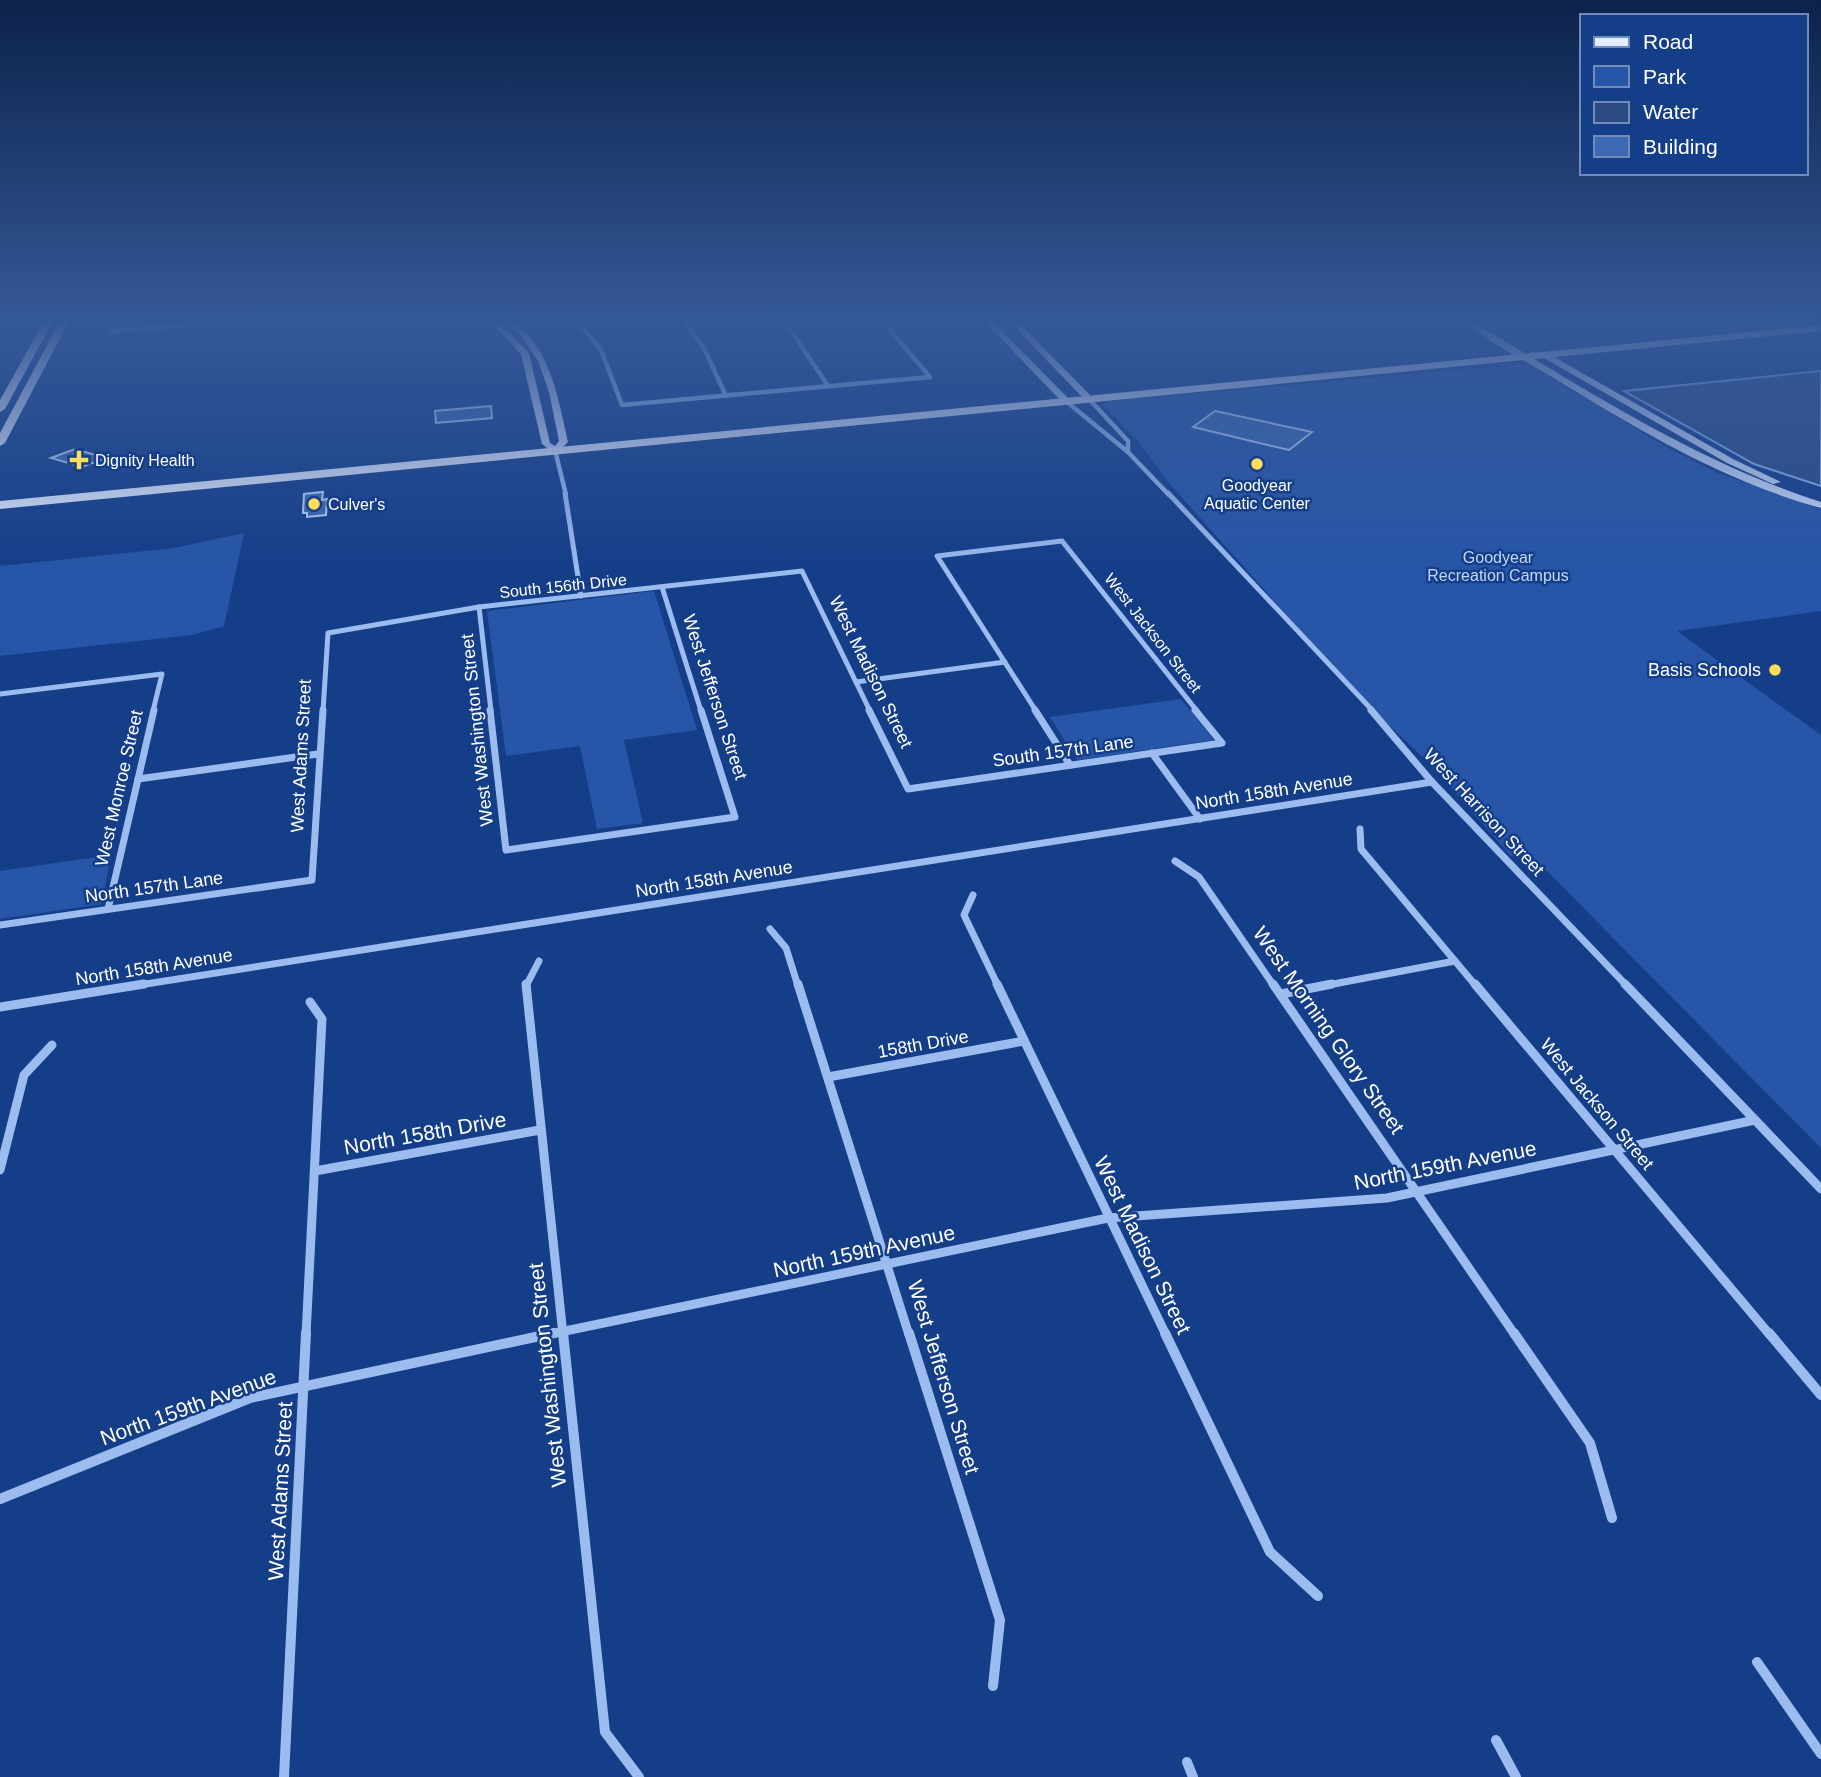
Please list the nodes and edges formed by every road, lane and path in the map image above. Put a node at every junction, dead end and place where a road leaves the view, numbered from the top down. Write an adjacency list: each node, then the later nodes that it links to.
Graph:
1 (20, 406): 10 (main road)
2 (542, 406): 11 (street)
3 (550, 406): 11 (street)
4 (977, 406): 11 (main road)
5 (1076, 406): 12 (street, West Harrison Street)
6 (1094, 406): 12 (street, West Harrison Street)
7 (1610, 406): 13 (street)
8 (1633, 406): 9 (street)
9 (1696, 442): 13 (street); 16 (street)
10 (0, 443)
11 (555, 445): 14 (main road); 21 (street)
12 (1128, 452): 32 (street, West Harrison Street)
13 (1690, 453): 18 (street)
14 (265, 475): 15 (main road); 17 (main road)
15 (0, 496)
16 (1821, 496)
17 (0, 505)
18 (1821, 505)
19 (802, 571): 20 (street, South 156th Drive); 25 (street, West Madison Street)
20 (662, 587): 21 (street, South 156th Drive); 36 (street, West Jefferson Street)
21 (581, 596): 22 (street, South 156th Drive)
22 (479, 607): 23 (street, South 156th Drive); 36 (street, West Washington Street)
23 (328, 633): 28 (street, West Adams Street)
24 (1005, 662): 25 (street); 27 (street, West Jackson Street); 30 (street)
25 (856, 682): 33 (street, West Madison Street)
26 (0, 694): 31 (street, West Monroe Street)
27 (1222, 743): 29 (street, South 157th Lane)
28 (318, 754): 31 (street); 38 (street, West Adams Street)
29 (1152, 754): 30 (street, South 157th Lane); 34 (street)
30 (1070, 765): 33 (street, South 157th Lane)
31 (138, 779): 40 (street, West Monroe Street)
32 (1432, 782): 34 (street, North 158th Avenue); 51 (street, West Harrison Street)
33 (908, 789)
34 (1199, 819): 47 (street, North 158th Avenue)
35 (1360, 829): 44 (street, West Jackson Street)
36 (506, 850)
37 (1175, 861): 45 (street, West Morning Glory Street)
38 (312, 880): 40 (street, North 157th Lane)
39 (973, 895): 48 (street, West Madison Street)
40 (108, 909): 41 (street, North 157th Lane)
41 (1, 926)
42 (770, 929): 50 (street, West Jefferson Street)
43 (539, 961): 52 (street, West Washington Street)
44 (1455, 961): 45 (street); 53 (street, West Jackson Street)
45 (1281, 994): 57 (street, West Morning Glory Street)
46 (310, 1002): 55 (street, West Adams Street)
47 (0, 1007)
48 (1024, 1041): 50 (street, 158th Drive); 58 (street, West Madison Street)
49 (52, 1045): 54 (street)
50 (828, 1077): 59 (street, West Jefferson Street)
51 (1755, 1120): 53 (street, North 159th Avenue); 56 (street, West Harrison Street)
52 (540, 1129): 55 (street, North 158th Drive); 60 (street, West Washington Street)
53 (1615, 1150): 57 (street, North 159th Avenue); 62 (street, West Jackson Street)
54 (0, 1170)
55 (315, 1171): 61 (street, West Adams Street)
56 (1821, 1189)
57 (1418, 1192): 58 (street, North 159th Avenue); 64 (street, West Morning Glory Street)
58 (1108, 1218): 59 (street, North 159th Avenue); 65 (street, West Madison Street)
59 (888, 1264): 60 (street, North 159th Avenue); 67 (street, West Jefferson Street)
60 (561, 1331): 61 (street, North 159th Avenue); 72 (street, West Washington Street)
61 (305, 1385): 63 (street, North 159th Avenue); 71 (street, West Adams Street)
62 (1821, 1395)
63 (0, 1499)
64 (1612, 1518)
65 (1318, 1595)
66 (1757, 1662): 69 (street)
67 (993, 1686)
68 (1496, 1740): 74 (street)
69 (1821, 1754)
70 (1187, 1762): 73 (street)
71 (284, 1777)
72 (639, 1777)
73 (1193, 1777)
74 (1516, 1777)

